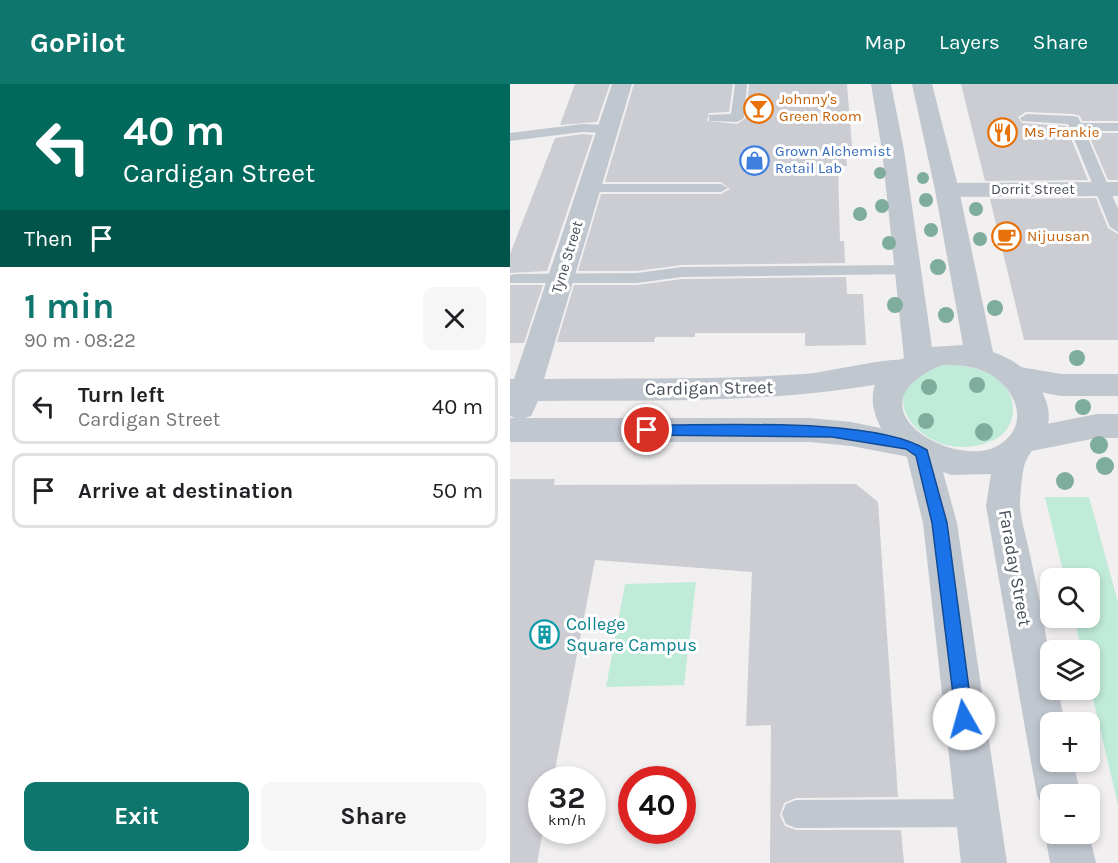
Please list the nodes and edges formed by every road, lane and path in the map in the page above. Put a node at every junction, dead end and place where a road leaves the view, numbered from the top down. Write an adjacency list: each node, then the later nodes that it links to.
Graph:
1 (622, 84): 9 (street, Tyne Street)
2 (741, 84): 5 (lane)
3 (882, 90): 4 (street); 14 (street)
4 (923, 90): 14 (street)
5 (714, 118)
6 (1027, 118): 7 (lane)
7 (1076, 127): 8 (lane); 13 (lane)
8 (1118, 127)
9 (608, 129): 10 (lane); 12 (street, Tyne Street)
10 (510, 136)
11 (721, 188): 12 (lane)
12 (589, 189): 18 (street, Tyne Street)
13 (1110, 189): 14 (street, Dorrit Street); 15 (lane)
14 (923, 191): 16 (street); 19 (street)
15 (1118, 227)
16 (908, 270): 18 (lane); 20 (street)
17 (515, 279): 18 (lane)
18 (560, 279): 23 (street, Tyne Street)
19 (980, 359): 20 (street); 21 (street)
20 (912, 364): 23 (street, Cardigan Street); 27 (street)
21 (1014, 377): 22 (street); 26 (street)
22 (1118, 385)
23 (518, 390): 25 (street, Tyne Street)
24 (1118, 426): 26 (street)
25 (512, 430): 27 (street)
26 (1018, 448): 27 (street); 28 (street, Faraday Street)
27 (916, 449): 29 (street)
28 (1042, 712)
29 (977, 813): 30 (lane); 32 (street)
30 (796, 814)
31 (1069, 844): 33 (street)
32 (984, 863)
33 (1072, 863)

